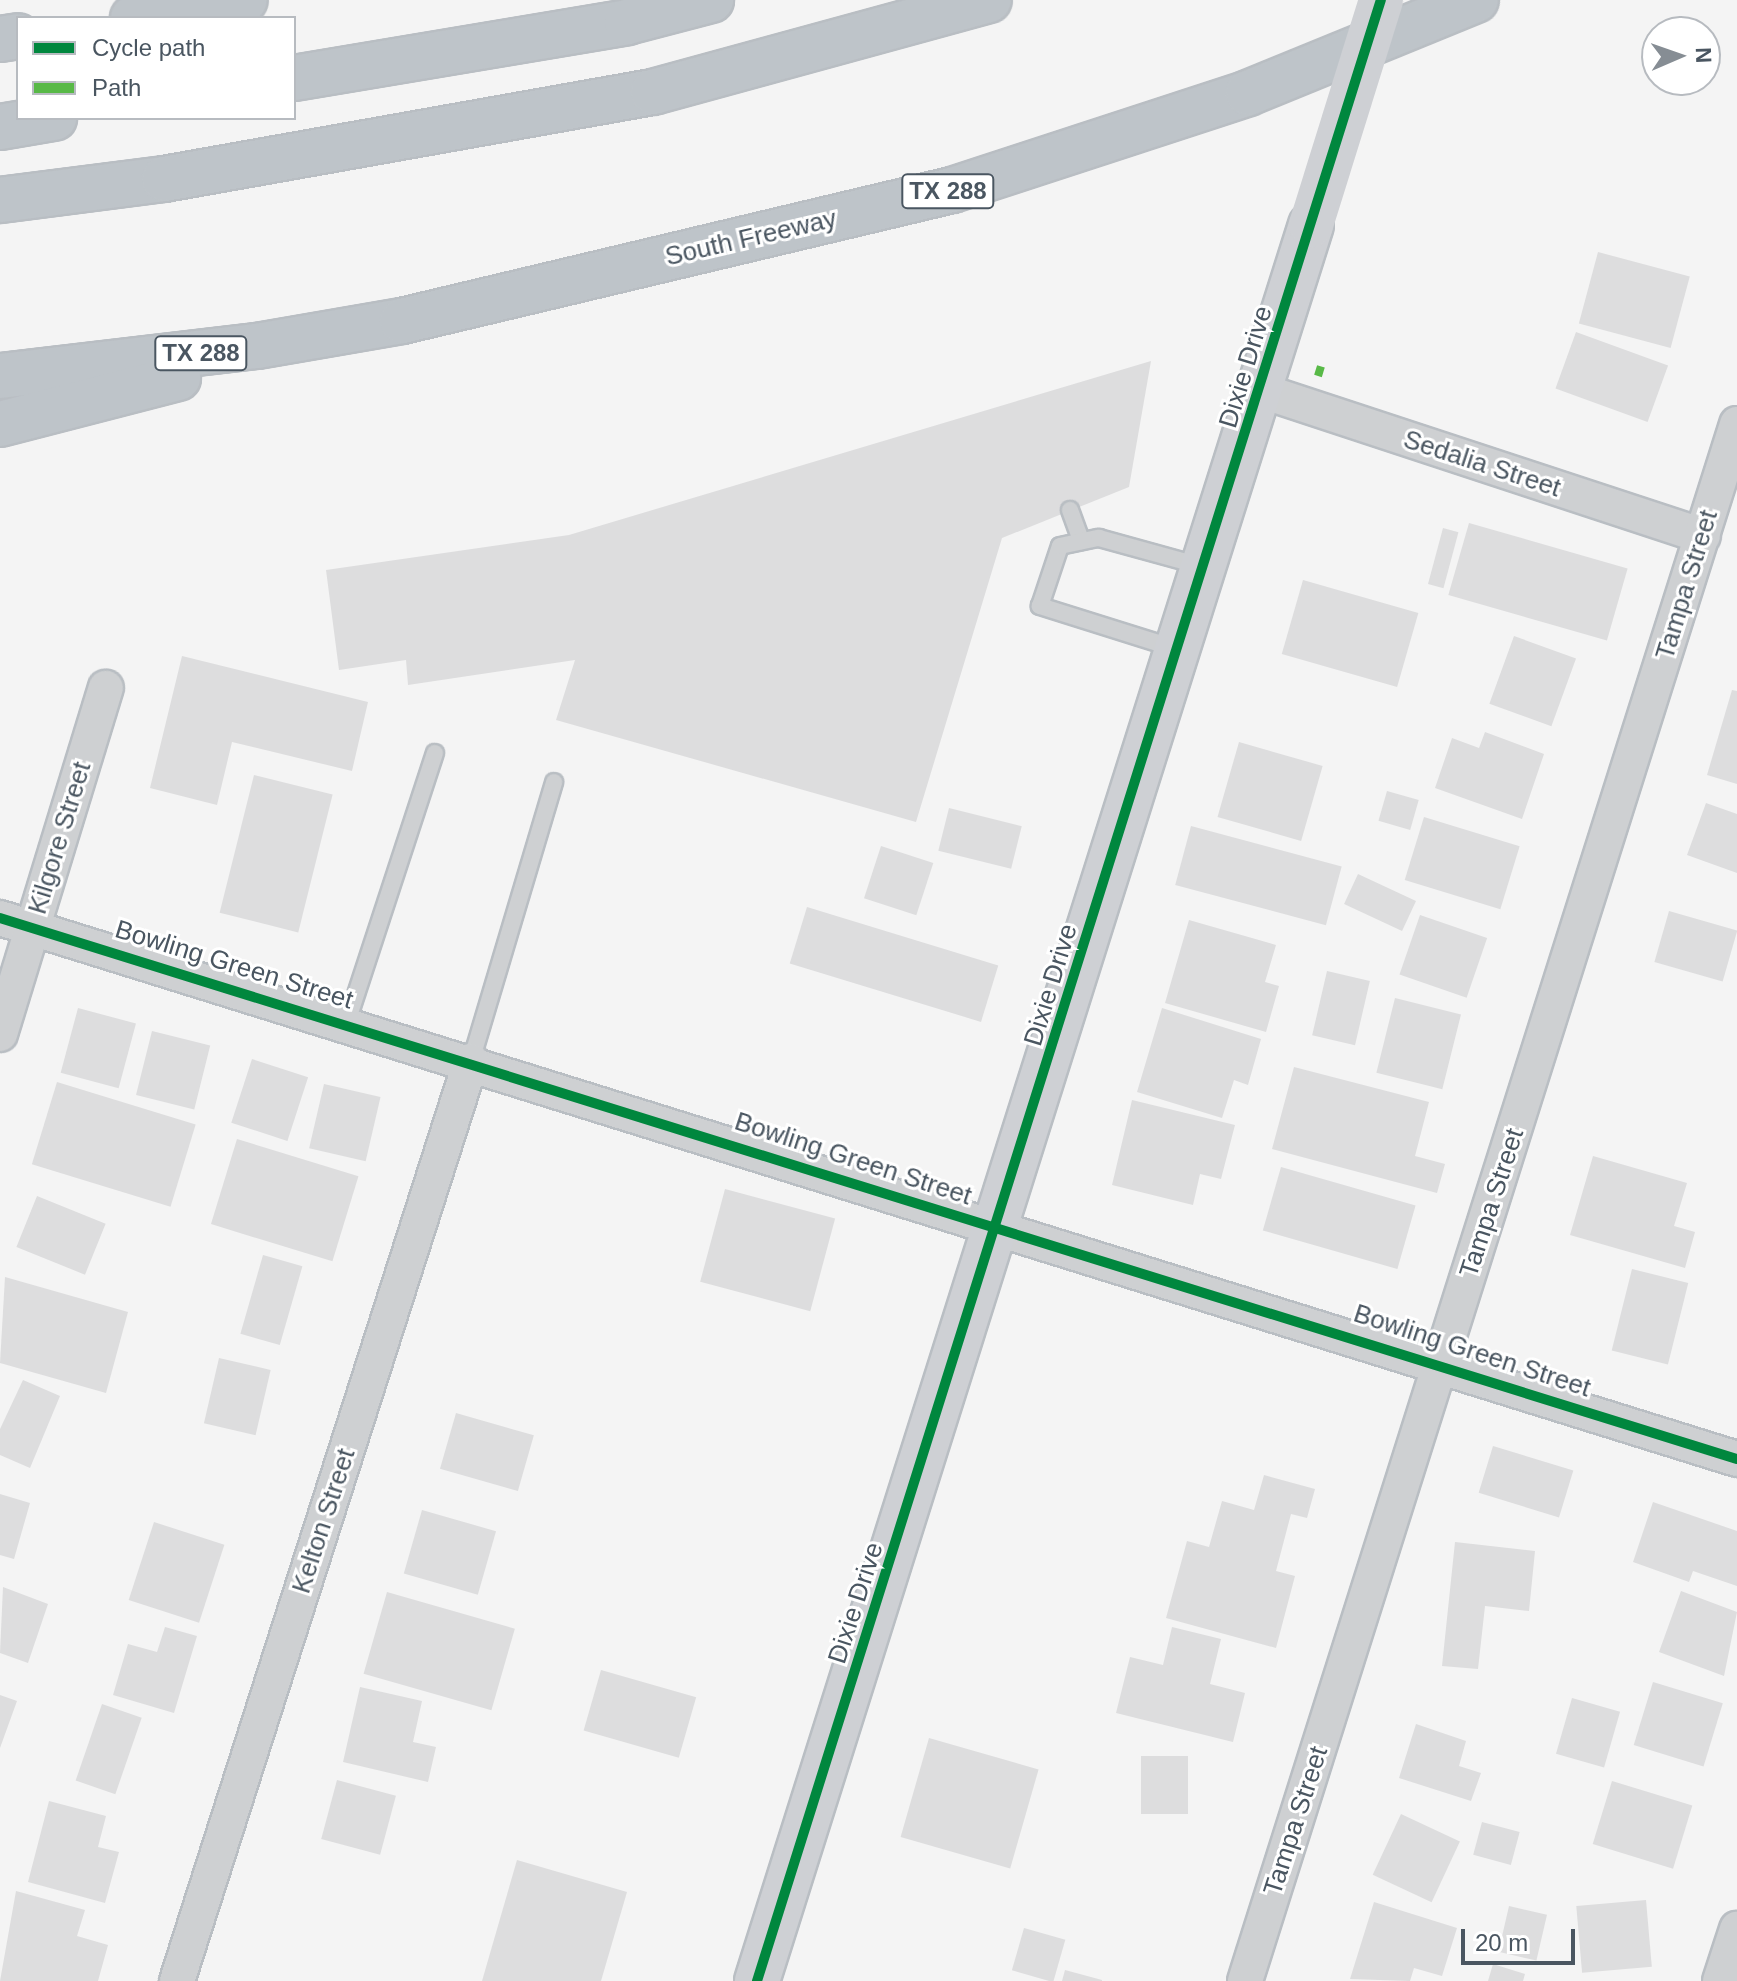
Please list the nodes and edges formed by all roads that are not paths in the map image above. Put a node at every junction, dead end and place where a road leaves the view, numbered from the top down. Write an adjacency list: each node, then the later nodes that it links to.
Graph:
1 (245, 0): 6 (highway)
2 (711, 0): 7 (highway)
3 (989, 0): 10 (highway)
4 (1381, 0): 13 (street, Dixie Drive, bridge)
5 (1476, 0): 11 (highway, South Freeway / TX 288)
6 (145, 16)
7 (296, 78)
8 (42, 120): 9 (highway)
9 (0, 127)
10 (0, 200)
11 (402, 321): 12 (highway, South Freeway / TX 288); 14 (highway)
12 (0, 376)
13 (1262, 391): 17 (street, Sedalia Street); 19 (street, Dixie Drive)
14 (0, 424)
15 (1737, 424): 17 (street, Tampa Street)
16 (1070, 510): 18 (lane)
17 (1703, 536): 30 (street, Tampa Street)
18 (1081, 541): 19 (lane); 20 (lane)
19 (1206, 567): 20 (street, Dixie Drive)
20 (1180, 650): 29 (street, Dixie Drive)
21 (106, 688): 25 (street, Kilgore Street)
22 (435, 753): 26 (lane)
23 (554, 782): 28 (lane)
24 (0, 918): 25 (street, Bowling Green Street)
25 (33, 928): 26 (street, Bowling Green Street); 27 (street, Kilgore Street)
26 (347, 1022): 28 (street, Bowling Green Street)
27 (0, 1034)
28 (471, 1061): 29 (street, Bowling Green Street); 33 (street, Kelton Street)
29 (997, 1228): 30 (street, Bowling Green Street); 34 (street, Dixie Drive)
30 (1442, 1364): 31 (street, Bowling Green Street); 35 (street, Tampa Street)
31 (1737, 1459)
32 (1737, 1929): 36 (street)
33 (177, 1981)
34 (757, 1981)
35 (1245, 1981)
36 (1720, 1981)

